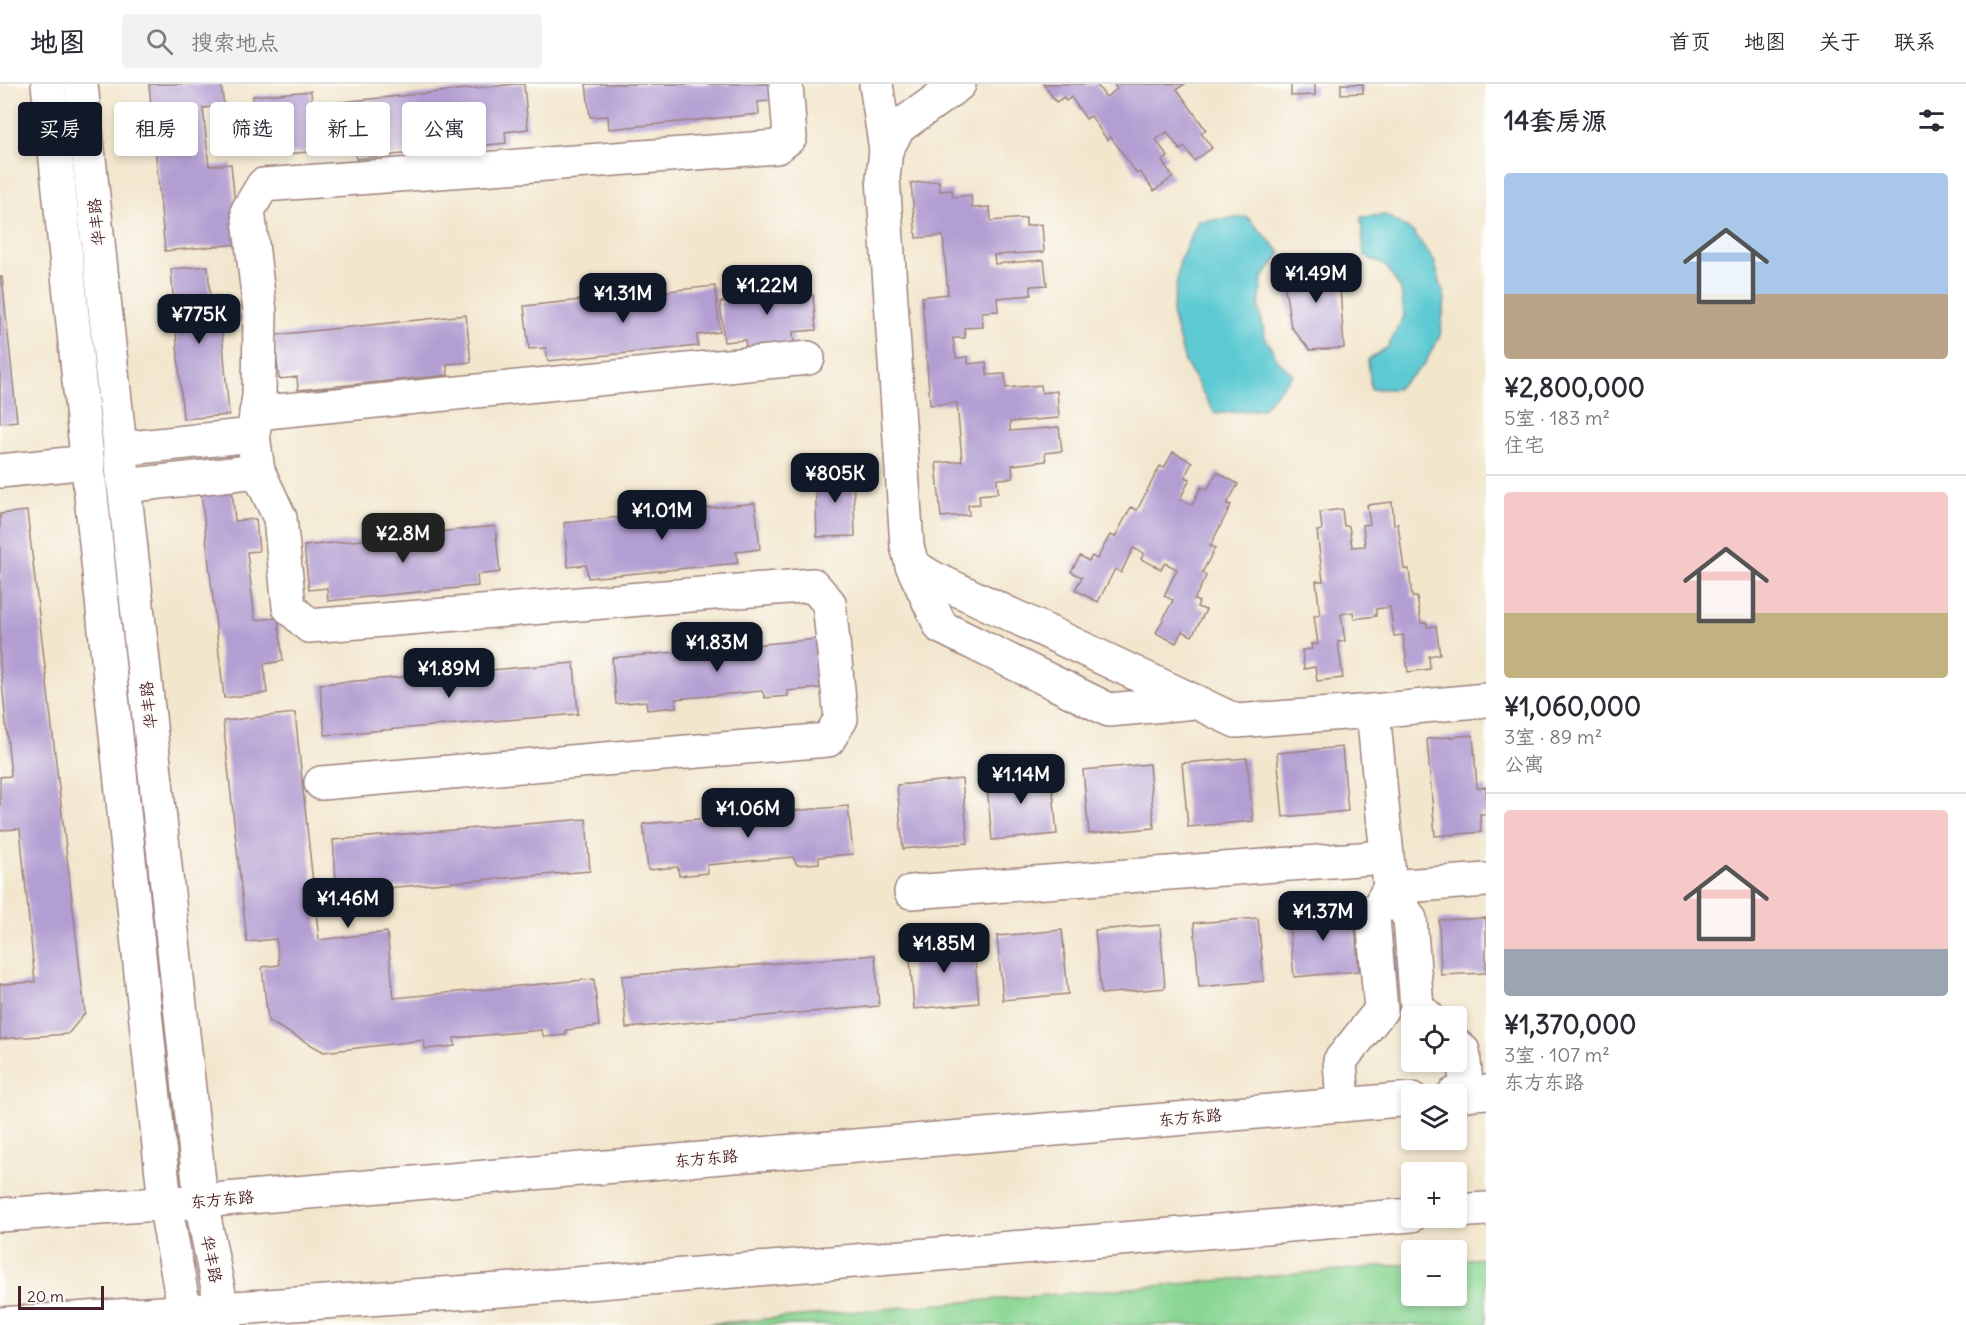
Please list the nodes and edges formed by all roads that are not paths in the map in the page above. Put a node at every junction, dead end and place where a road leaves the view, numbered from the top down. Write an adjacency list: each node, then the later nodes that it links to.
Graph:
1 (48, 84): 10 (main road, 华丰路)
2 (81, 84): 9 (main road, 华丰路)
3 (786, 84): 8 (main road)
4 (876, 84): 6 (main road)
5 (959, 84): 6 (main road)
6 (886, 150): 14 (main road)
7 (808, 358): 8 (main road)
8 (255, 424): 9 (main road); 12 (main road)
9 (120, 449): 13 (main road, 华丰路)
10 (88, 462): 11 (main road); 28 (main road, 华丰路)
11 (0, 471)
12 (258, 471): 13 (main road); 18 (main road)
13 (124, 486): 27 (main road, 华丰路)
14 (912, 565): 16 (main road); 16 (main road)
15 (1486, 700): 17 (main road)
16 (1197, 702): 17 (main road)
17 (1372, 711): 19 (main road)
18 (321, 783)
19 (1388, 872): 20 (main road); 21 (main road); 22 (main road); 26 (main road)
20 (1486, 880)
21 (911, 892)
22 (1417, 1006)
23 (1466, 1072): 24 (main road)
24 (1469, 1094)
25 (1401, 1100): 26 (main road, 东方东路)
26 (1343, 1105): 27 (main road, 东方东路)
27 (201, 1201): 28 (main road, 东方东路); 33 (main road, 华丰路)
28 (165, 1203): 31 (main road, 东方东路); 34 (main road, 华丰路)
29 (1486, 1209): 30 (main road)
30 (1467, 1210)
31 (0, 1215)
32 (1401, 1216): 33 (main road)
33 (224, 1317): 34 (main road)
34 (186, 1318): 35 (main road)
35 (0, 1324)

